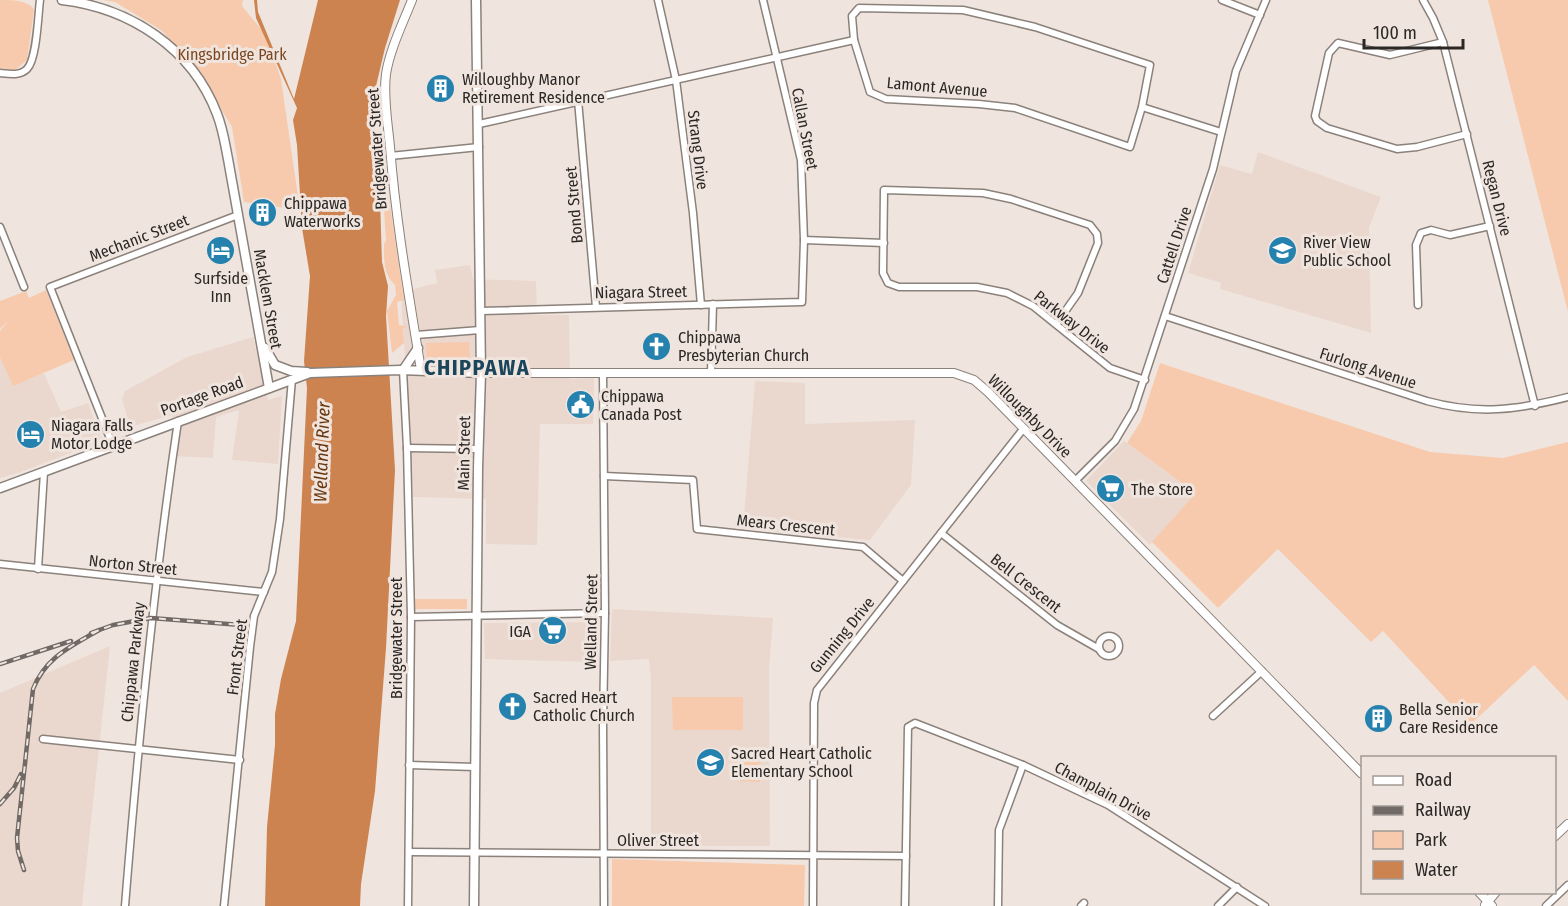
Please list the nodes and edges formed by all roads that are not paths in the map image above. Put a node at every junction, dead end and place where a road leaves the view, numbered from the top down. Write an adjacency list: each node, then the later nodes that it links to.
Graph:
1 (40, 0): 14 (street)
2 (62, 0): 23 (main road, Macklem Street)
3 (412, 0): 22 (street, Bridgewater Street)
4 (476, 0): 18 (main road, Main Street)
5 (658, 0): 15 (street, Strang Drive)
6 (763, 0): 13 (street, Callan Street)
7 (1222, 0): 10 (street)
8 (1266, 0): 10 (street, Cattell Drive)
9 (1423, 0): 12 (street, Regan Drive)
10 (1260, 15): 19 (street, Cattell Drive)
11 (854, 40): 13 (street); 17 (street, Lamont Avenue); 17 (street)
12 (1443, 42): 20 (street, Regan Drive); 20 (street)
13 (777, 58): 15 (street); 26 (street, Callan Street)
14 (0, 73)
15 (676, 80): 16 (street); 31 (street, Strang Drive)
16 (578, 100): 18 (street); 33 (street, Bond Street)
17 (1142, 107): 19 (street)
18 (479, 124): 21 (main road, Main Street)
19 (1221, 132): 35 (street, Cattell Drive)
20 (1467, 134): 24 (street, Regan Drive)
21 (479, 147): 22 (street); 34 (main road, Main Street)
22 (390, 156): 39 (street, Bridgewater Street)
23 (238, 214): 37 (main road, Macklem Street); 53 (street, Mechanic Street)
24 (1490, 226): 32 (street); 50 (street, Regan Drive)
25 (0, 227): 28 (street)
26 (804, 240): 27 (street); 29 (street, Callan Street)
27 (884, 243): 36 (street, Parkway Drive); 36 (street)
28 (24, 287)
29 (802, 302): 30 (street, Niagara Street)
30 (713, 304): 31 (street, Niagara Street); 44 (street)
31 (701, 305): 33 (street, Niagara Street)
32 (1418, 305)
33 (596, 307): 34 (street, Niagara Street)
34 (481, 311): 38 (main road, Main Street)
35 (1165, 316): 47 (street, Cattell Drive); 50 (street, Furlong Avenue)
36 (1057, 323): 47 (street, Parkway Drive)
37 (257, 324): 46 (main road); 48 (main road, Macklem Street)
38 (480, 330): 39 (street); 43 (main road, Main Street)
39 (416, 335): 40 (street, Bridgewater Street)
40 (418, 348): 41 (main road); 42 (street, Bridgewater Street)
41 (402, 370): 42 (main road, Portage Road); 46 (main road, Portage Road); 54 (street, Bridgewater Street)
42 (422, 370): 43 (main road, Portage Road)
43 (481, 373): 45 (street, Willoughby Drive); 55 (main road, Main Street)
44 (711, 373): 45 (street, Willoughby Drive); 52 (street, Willoughby Drive)
45 (603, 374): 57 (street, Welland Street)
46 (292, 375): 48 (main road, Portage Road); 65 (street, Front Street)
47 (1145, 380): 58 (street, Cattell Drive)
48 (269, 388): 51 (main road, Portage Road)
49 (1568, 398): 50 (street, Furlong Avenue)
50 (1536, 405)
51 (178, 421): 53 (main road, Portage Road); 63 (street, Chippawa Parkway)
52 (1024, 428): 58 (street, Willoughby Drive); 60 (street, Gunning Drive)
53 (113, 446): 56 (main road, Portage Road)
54 (407, 448): 55 (street); 68 (street, Bridgewater Street)
55 (478, 449): 67 (main road, Main Street)
56 (44, 472): 59 (main road, Portage Road); 62 (street)
57 (604, 476): 64 (street, Mears Crescent); 66 (street, Welland Street)
58 (1075, 481): 70 (street, Willoughby Drive)
59 (0, 488)
60 (940, 533): 64 (street, Gunning Drive); 69 (street, Bell Crescent)
61 (0, 564): 62 (street, Norton Street)
62 (38, 568): 63 (street, Norton Street)
63 (155, 581): 65 (street, Norton Street); 73 (street, Chippawa Parkway)
64 (903, 581): 84 (street, Gunning Drive)
65 (264, 591): 74 (street, Front Street)
66 (605, 613): 67 (street); 83 (street, Welland Street)
67 (477, 616): 68 (street); 77 (main road, Main Street)
68 (411, 617): 75 (street, Bridgewater Street)
69 (1100, 649)
70 (1262, 671): 71 (street); 78 (street, Willoughby Drive)
71 (1213, 716)
72 (43, 739): 73 (street)
73 (137, 748): 74 (street); 88 (street, Chippawa Parkway)
74 (240, 760): 89 (street, Front Street)
75 (409, 765): 77 (street); 81 (street, Bridgewater Street)
76 (1023, 765): 85 (street, Champlain Drive); 87 (street, Champlain Drive); 95 (street)
77 (475, 767): 82 (main road, Main Street)
78 (1361, 773)
79 (1568, 824): 80 (street)
80 (1556, 835)
81 (409, 852): 82 (street, Oliver Street); 90 (street, Bridgewater Street)
82 (475, 853): 83 (street, Oliver Street); 91 (main road, Main Street)
83 (604, 853): 84 (street, Oliver Street); 92 (street, Welland Street)
84 (814, 855): 85 (street, Oliver Street); 93 (street, Gunning Drive)
85 (906, 856): 94 (street)
86 (1568, 885): 98 (street)
87 (1237, 887): 96 (street); 97 (street, Champlain Drive)
88 (125, 906)
89 (224, 906)
90 (408, 906)
91 (474, 906)
92 (604, 906)
93 (813, 906)
94 (905, 906)
95 (998, 906)
96 (1218, 906)
97 (1265, 906)
98 (1546, 906)

